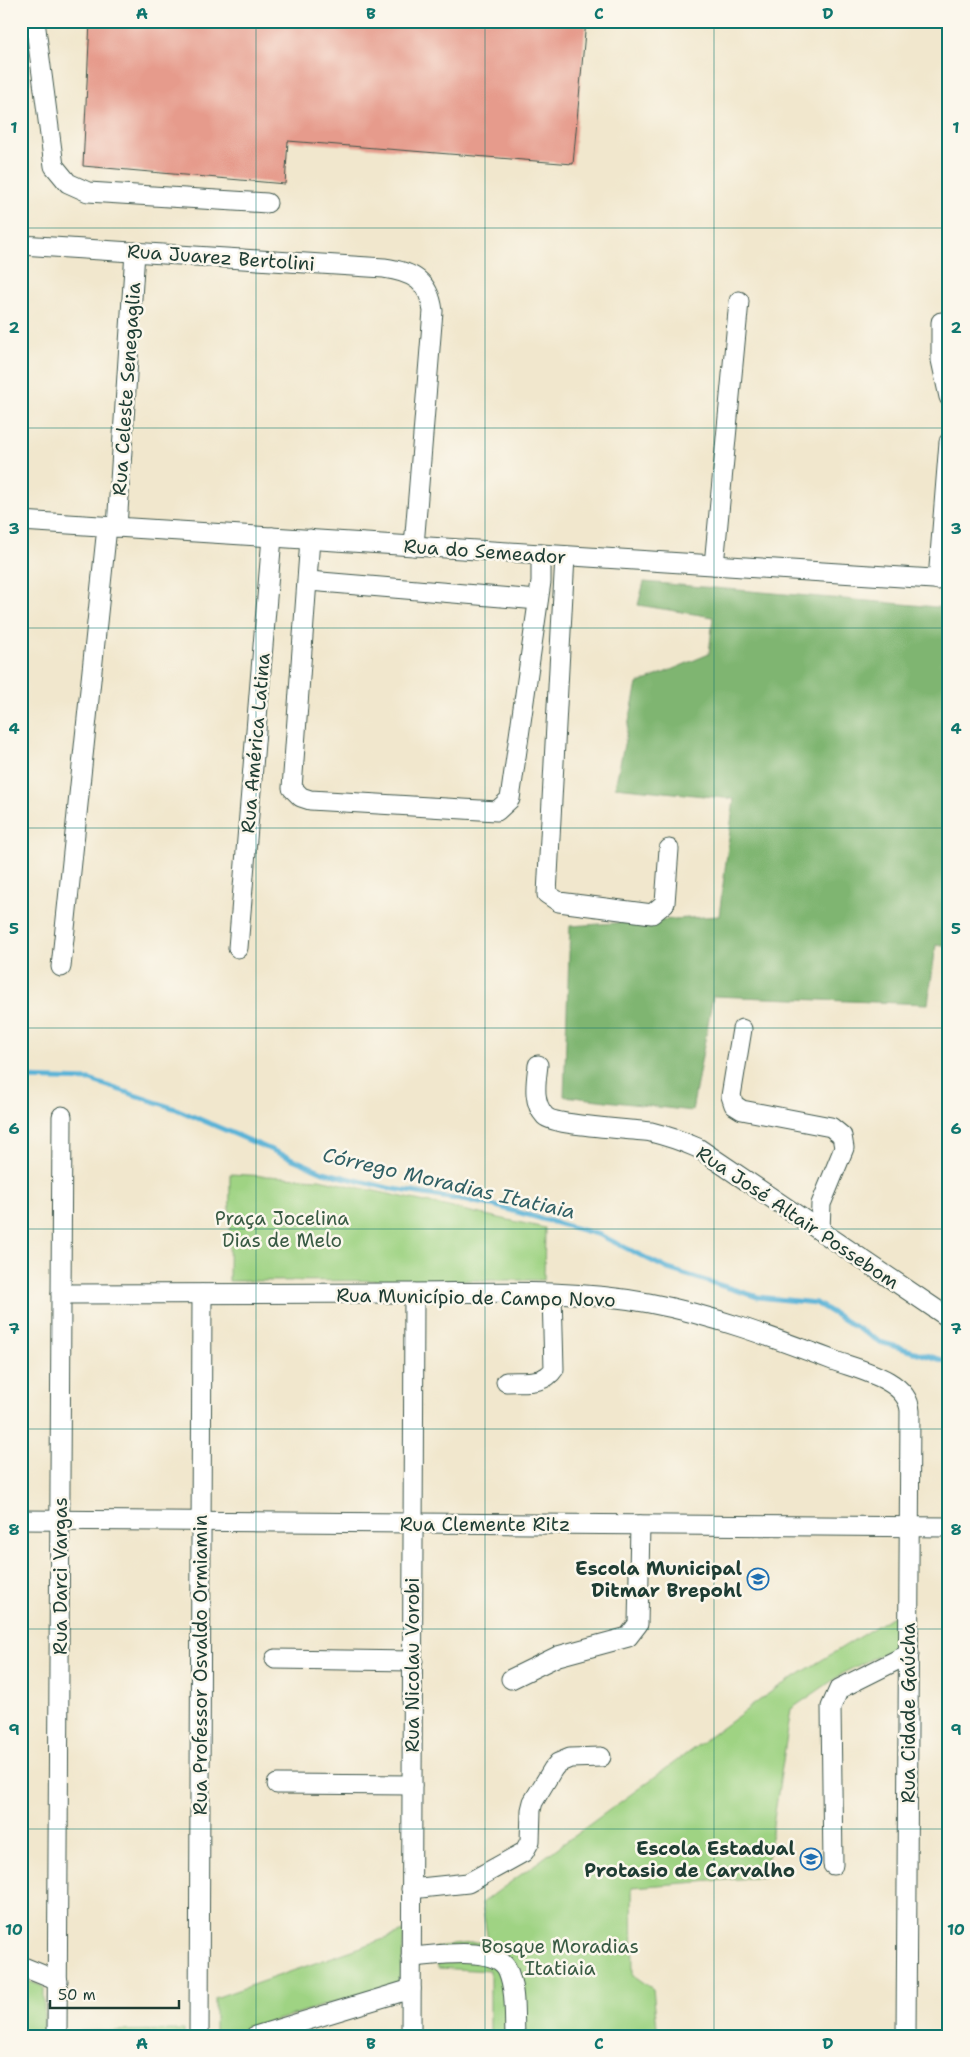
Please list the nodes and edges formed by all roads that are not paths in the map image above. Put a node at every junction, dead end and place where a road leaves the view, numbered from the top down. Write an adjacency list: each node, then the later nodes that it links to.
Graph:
1 (35, 21): 2 (street)
2 (267, 204)
3 (21, 244): 4 (street, Rua Juarez Bertolini)
4 (135, 252): 10 (street, Rua Celeste Senegaglia); 13 (street, Rua Juarez Bertolini)
5 (739, 301): 16 (street)
6 (941, 322): 7 (street)
7 (949, 397)
8 (949, 442): 17 (street)
9 (21, 521): 10 (street, Rua do Semeador)
10 (112, 527): 11 (street, Rua do Semeador); 22 (street, Rua Celeste Senegaglia)
11 (272, 537): 12 (street, Rua do Semeador); 21 (street, Rua América Latina)
12 (310, 539): 13 (street, Rua do Semeador); 18 (street)
13 (414, 546): 14 (street, Rua do Semeador)
14 (541, 554): 15 (street, Rua do Semeador); 19 (street)
15 (565, 556): 16 (street, Rua do Semeador); 20 (street)
16 (714, 565): 17 (street, Rua do Semeador)
17 (943, 580)
18 (309, 581): 19 (street); 19 (street)
19 (538, 600)
20 (669, 849)
21 (238, 948)
22 (61, 967)
23 (742, 1028): 26 (street)
24 (538, 1065): 26 (street, Rua José Altair Possebom)
25 (62, 1116): 28 (street, Rua Darci Vargas)
26 (820, 1231): 31 (street, Rua José Altair Possebom)
27 (414, 1293): 29 (street, Rua Município de Campo Novo); 30 (street, Rua Município de Campo Novo); 37 (street, Rua Nicolau Vorobi)
28 (61, 1294): 29 (street, Rua Município de Campo Novo); 35 (street, Rua Darci Vargas)
29 (202, 1294): 36 (street, Rua Professor Osvaldo Ormiamin)
30 (552, 1294): 32 (street); 33 (street, Rua Município de Campo Novo)
31 (949, 1318)
32 (506, 1382)
33 (904, 1392): 39 (street, Rua Cidade Gaúcha)
34 (21, 1520): 35 (street, Rua Clemente Ritz)
35 (60, 1521): 36 (street, Rua Clemente Ritz); 52 (street, Rua Darci Vargas)
36 (201, 1521): 37 (street, Rua Clemente Ritz); 55 (street, Rua Professor Osvaldo Ormiamin)
37 (413, 1523): 38 (street, Rua Clemente Ritz); 43 (street, Rua Nicolau Vorobi)
38 (640, 1525): 39 (street, Rua Clemente Ritz); 44 (street)
39 (909, 1526): 40 (street, Rua Clemente Ritz); 41 (street, Rua Cidade Gaúcha)
40 (949, 1527)
41 (909, 1654): 48 (street); 59 (street, Rua Cidade Gaúcha)
42 (275, 1659): 43 (street)
43 (412, 1661): 47 (street, Rua Nicolau Vorobi)
44 (511, 1679)
45 (601, 1757): 49 (street)
46 (277, 1784): 47 (street)
47 (412, 1785): 49 (street, Rua Nicolau Vorobi)
48 (833, 1865)
49 (411, 1889): 50 (street, Rua Nicolau Vorobi)
50 (411, 1957): 53 (street, Rua Nicolau Vorobi); 58 (street)
51 (21, 1966): 52 (street)
52 (58, 1981): 54 (street, Rua Darci Vargas)
53 (411, 1990): 56 (street); 57 (street, Rua Nicolau Vorobi)
54 (57, 2036)
55 (199, 2036)
56 (255, 2036)
57 (411, 2036)
58 (516, 2036)
59 (906, 2036)

